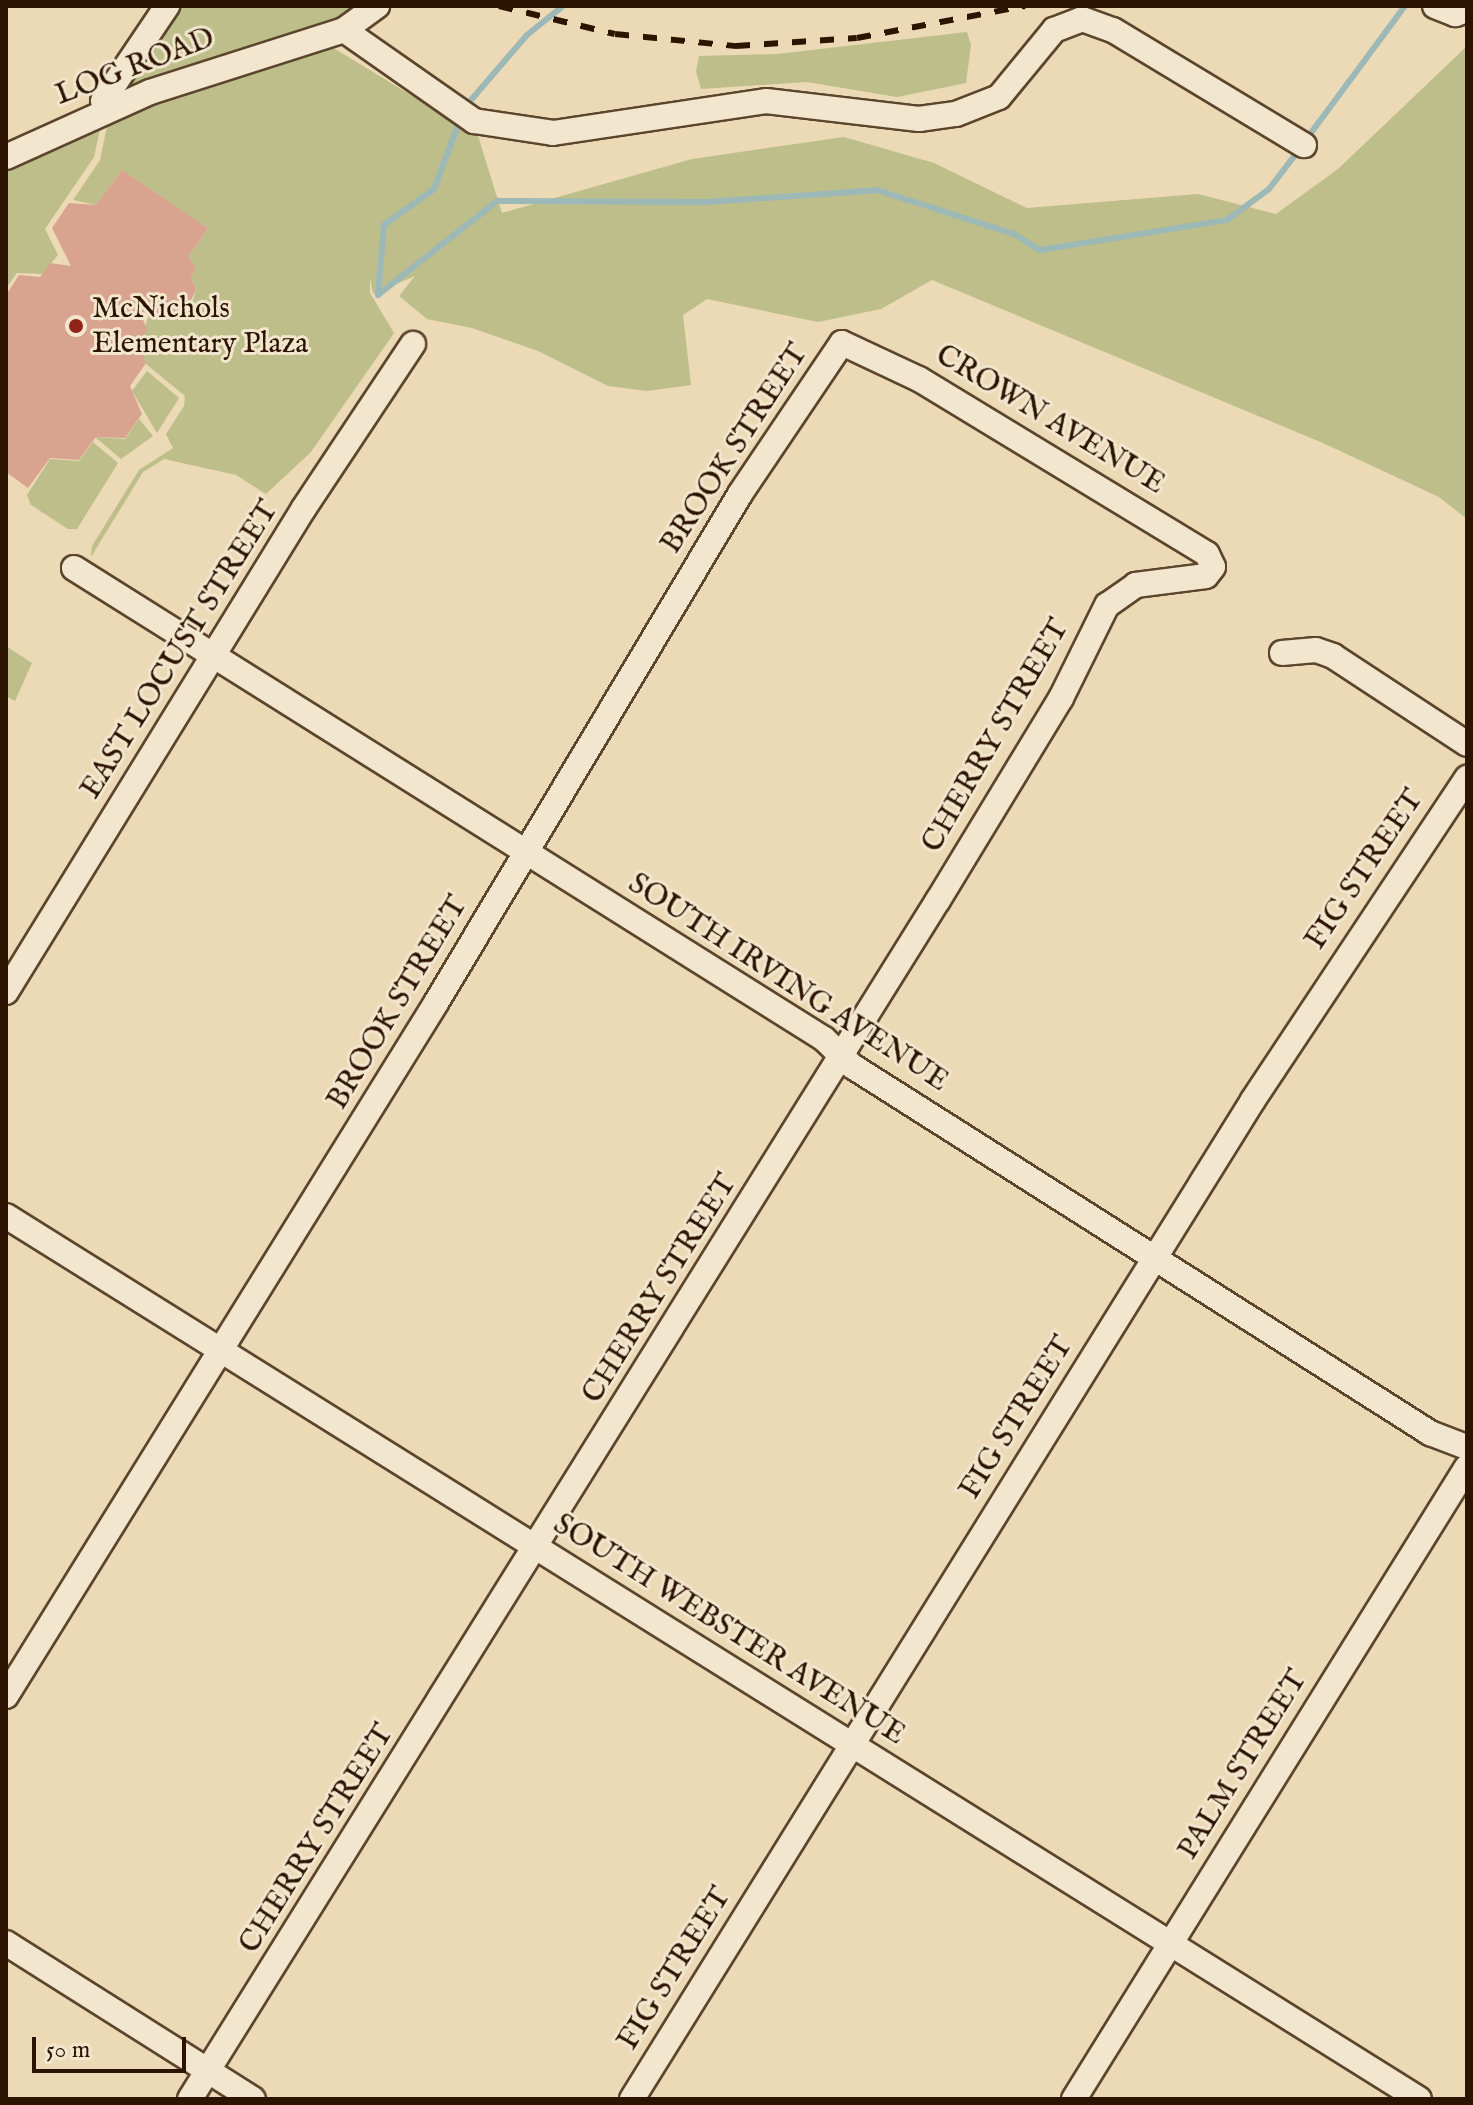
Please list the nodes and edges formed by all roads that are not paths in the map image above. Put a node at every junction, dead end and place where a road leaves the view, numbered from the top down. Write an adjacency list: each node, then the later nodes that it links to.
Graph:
1 (167, 6): 4 (street)
2 (377, 6): 3 (street, LOG ROAD)
3 (344, 30): 5 (street); 6 (street, LOG ROAD)
4 (103, 101)
5 (1304, 145)
6 (6, 157)
7 (842, 343): 9 (street, CROWN AVENUE); 15 (street, BROOK STREET)
8 (413, 344): 12 (street, EAST LOCUST STREET)
9 (1213, 567): 17 (street, CHERRY STREET)
10 (74, 568): 12 (street, SOUTH IRVING AVENUE)
11 (1282, 653): 13 (street)
12 (214, 658): 15 (street, SOUTH IRVING AVENUE); 16 (street, EAST LOCUST STREET)
13 (1467, 744)
14 (1467, 778): 19 (street, FIG STREET)
15 (527, 852): 17 (street, SOUTH IRVING AVENUE); 20 (street, BROOK STREET)
16 (6, 992)
17 (841, 1058): 19 (street, SOUTH IRVING AVENUE); 23 (street, CHERRY STREET)
18 (6, 1216): 20 (street, SOUTH WEBSTER AVENUE)
19 (1155, 1259): 21 (street, SOUTH IRVING AVENUE); 25 (street, FIG STREET)
20 (220, 1350): 23 (street, SOUTH WEBSTER AVENUE); 24 (street, BROOK STREET)
21 (1467, 1447)
22 (1467, 1467): 26 (street, PALM STREET)
23 (538, 1548): 25 (street, SOUTH WEBSTER AVENUE); 28 (street, CHERRY STREET)
24 (6, 1696)
25 (851, 1744): 26 (street, SOUTH WEBSTER AVENUE); 31 (street, FIG STREET)
26 (1170, 1941): 32 (street, PALM STREET); 33 (street, SOUTH WEBSTER AVENUE)
27 (6, 1943): 28 (street)
28 (207, 2070): 29 (street, CHERRY STREET); 30 (street)
29 (190, 2099)
30 (253, 2099)
31 (632, 2099)
32 (1074, 2099)
33 (1419, 2099)

